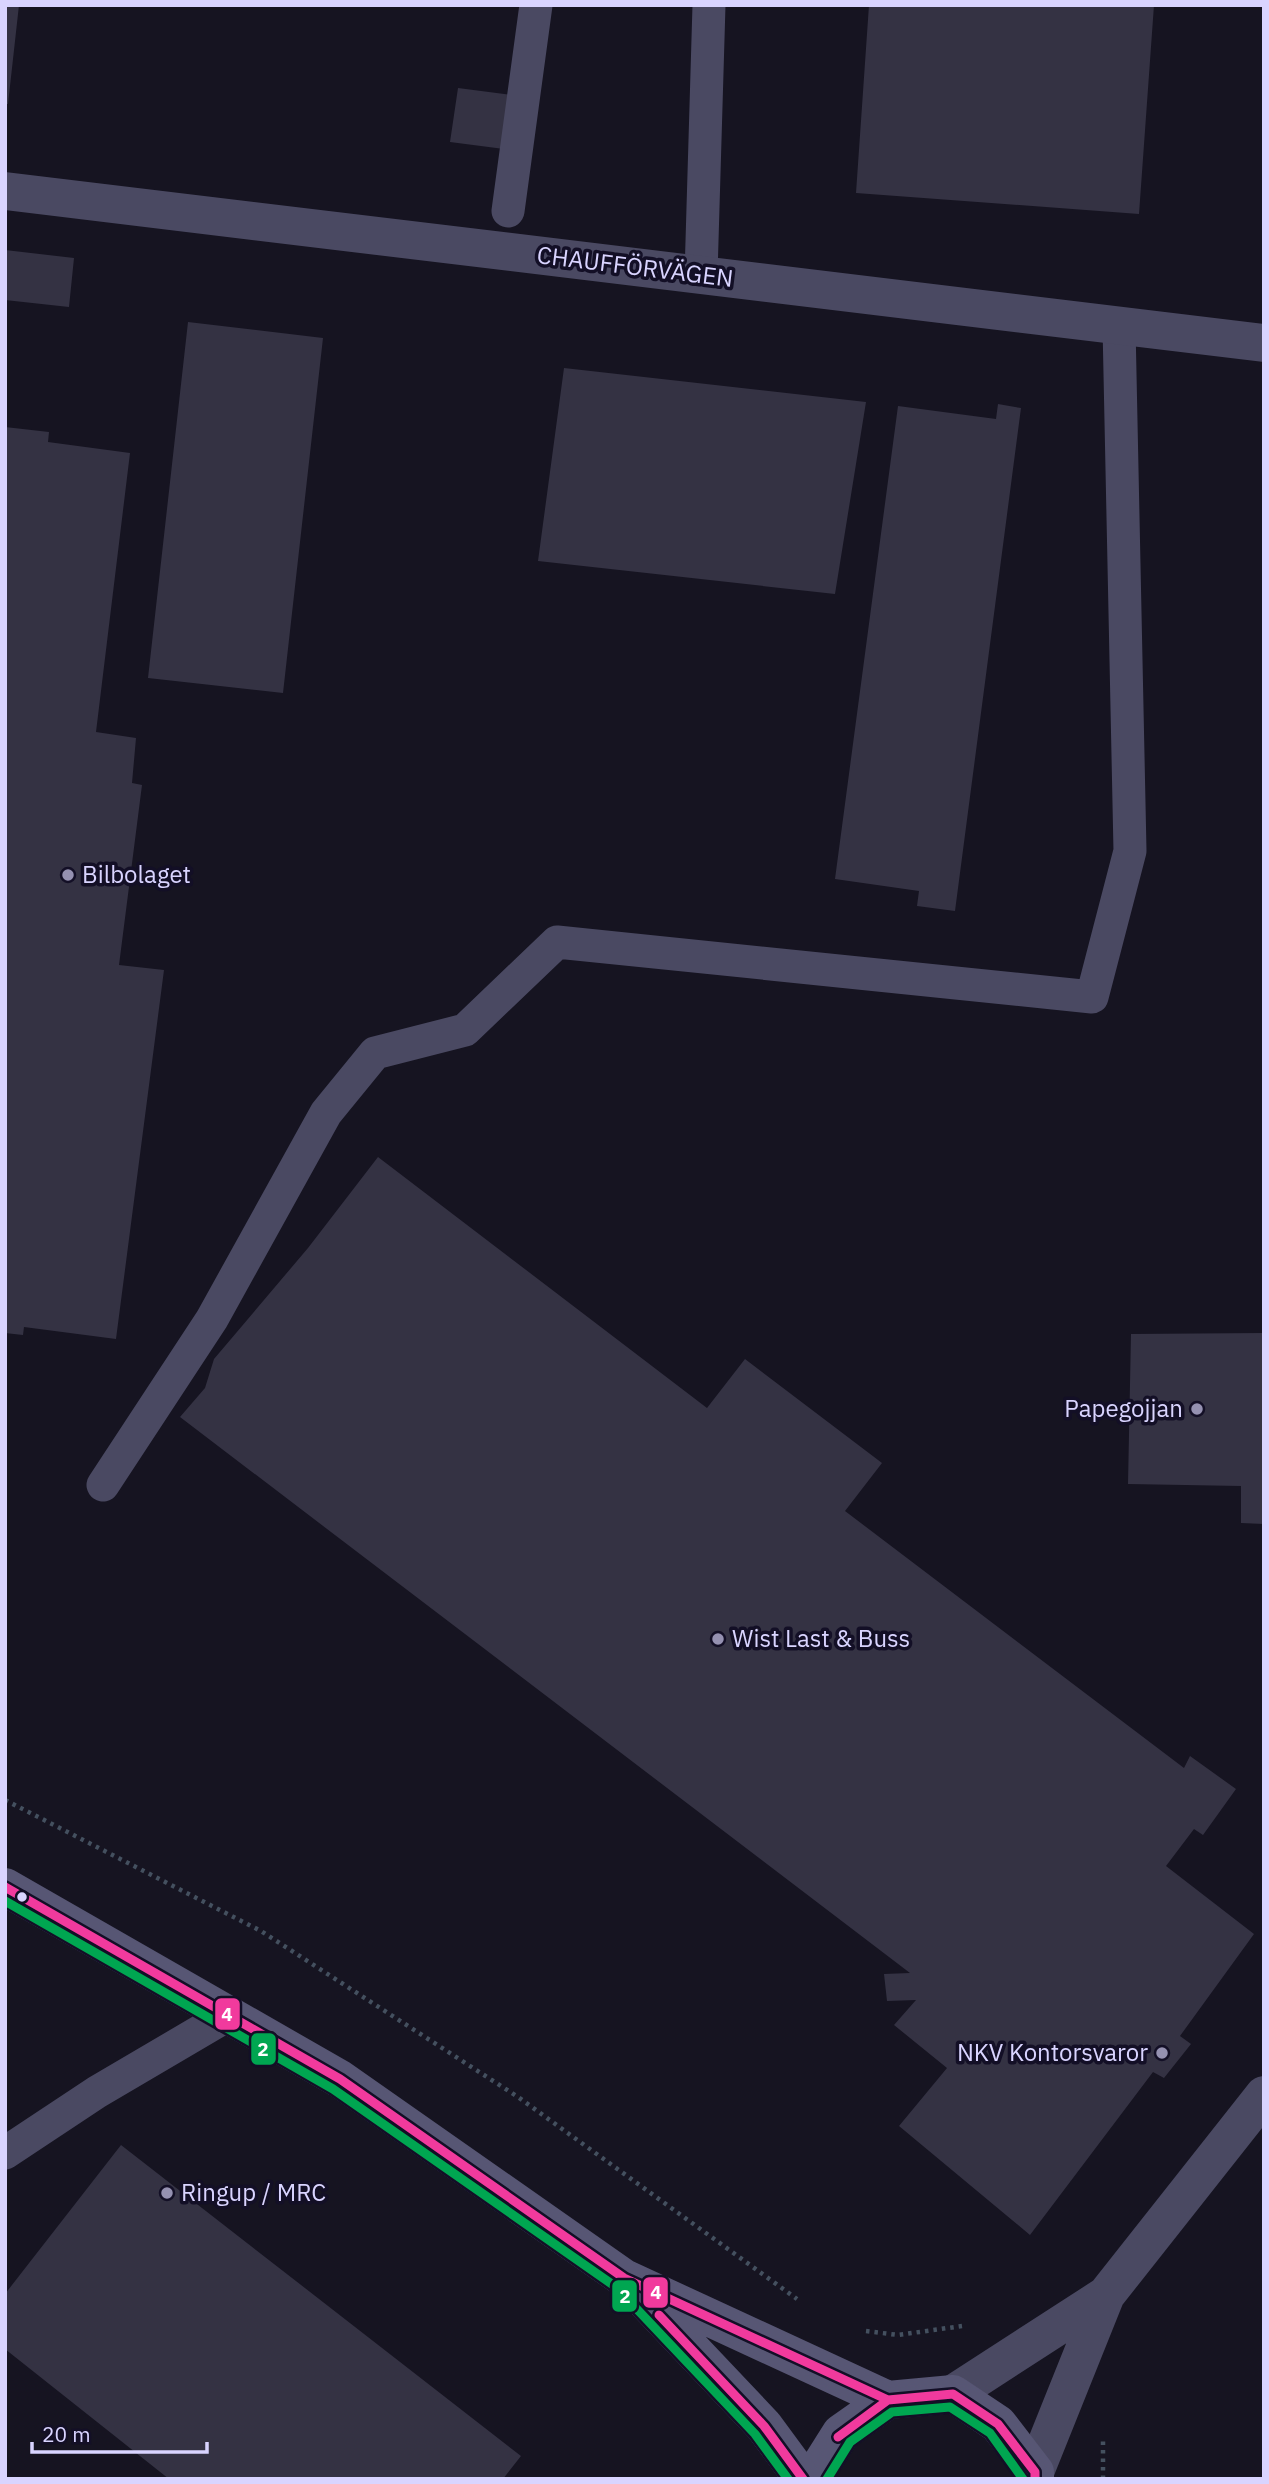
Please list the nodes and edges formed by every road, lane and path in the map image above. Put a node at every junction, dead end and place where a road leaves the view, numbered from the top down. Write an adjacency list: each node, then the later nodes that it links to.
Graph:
1 (536, 5): 4 (lane)
2 (709, 5): 5 (lane)
3 (5, 191): 5 (street, CHAUFFÖRVÄGEN)
4 (508, 211)
5 (701, 275): 6 (street, CHAUFFÖRVÄGEN)
6 (1119, 326): 7 (street, CHAUFFÖRVÄGEN); 8 (lane)
7 (1264, 343)
8 (103, 1485)
9 (5, 1800): 16 (path)
10 (5, 1887): 11 (street)
11 (228, 2015): 13 (lane); 14 (street)
12 (1264, 2095): 15 (street)
13 (5, 2153)
14 (624, 2278): 21 (street); 23 (street)
15 (1106, 2295): 18 (street); 19 (street)
16 (804, 2304)
17 (862, 2331): 18 (path)
18 (1021, 2348): 20 (street)
19 (1066, 2391): 22 (street); 25 (path)
20 (953, 2394): 21 (street); 22 (street)
21 (888, 2400): 24 (street)
22 (1035, 2475)
23 (803, 2479)
24 (812, 2479)
25 (1103, 2479)

